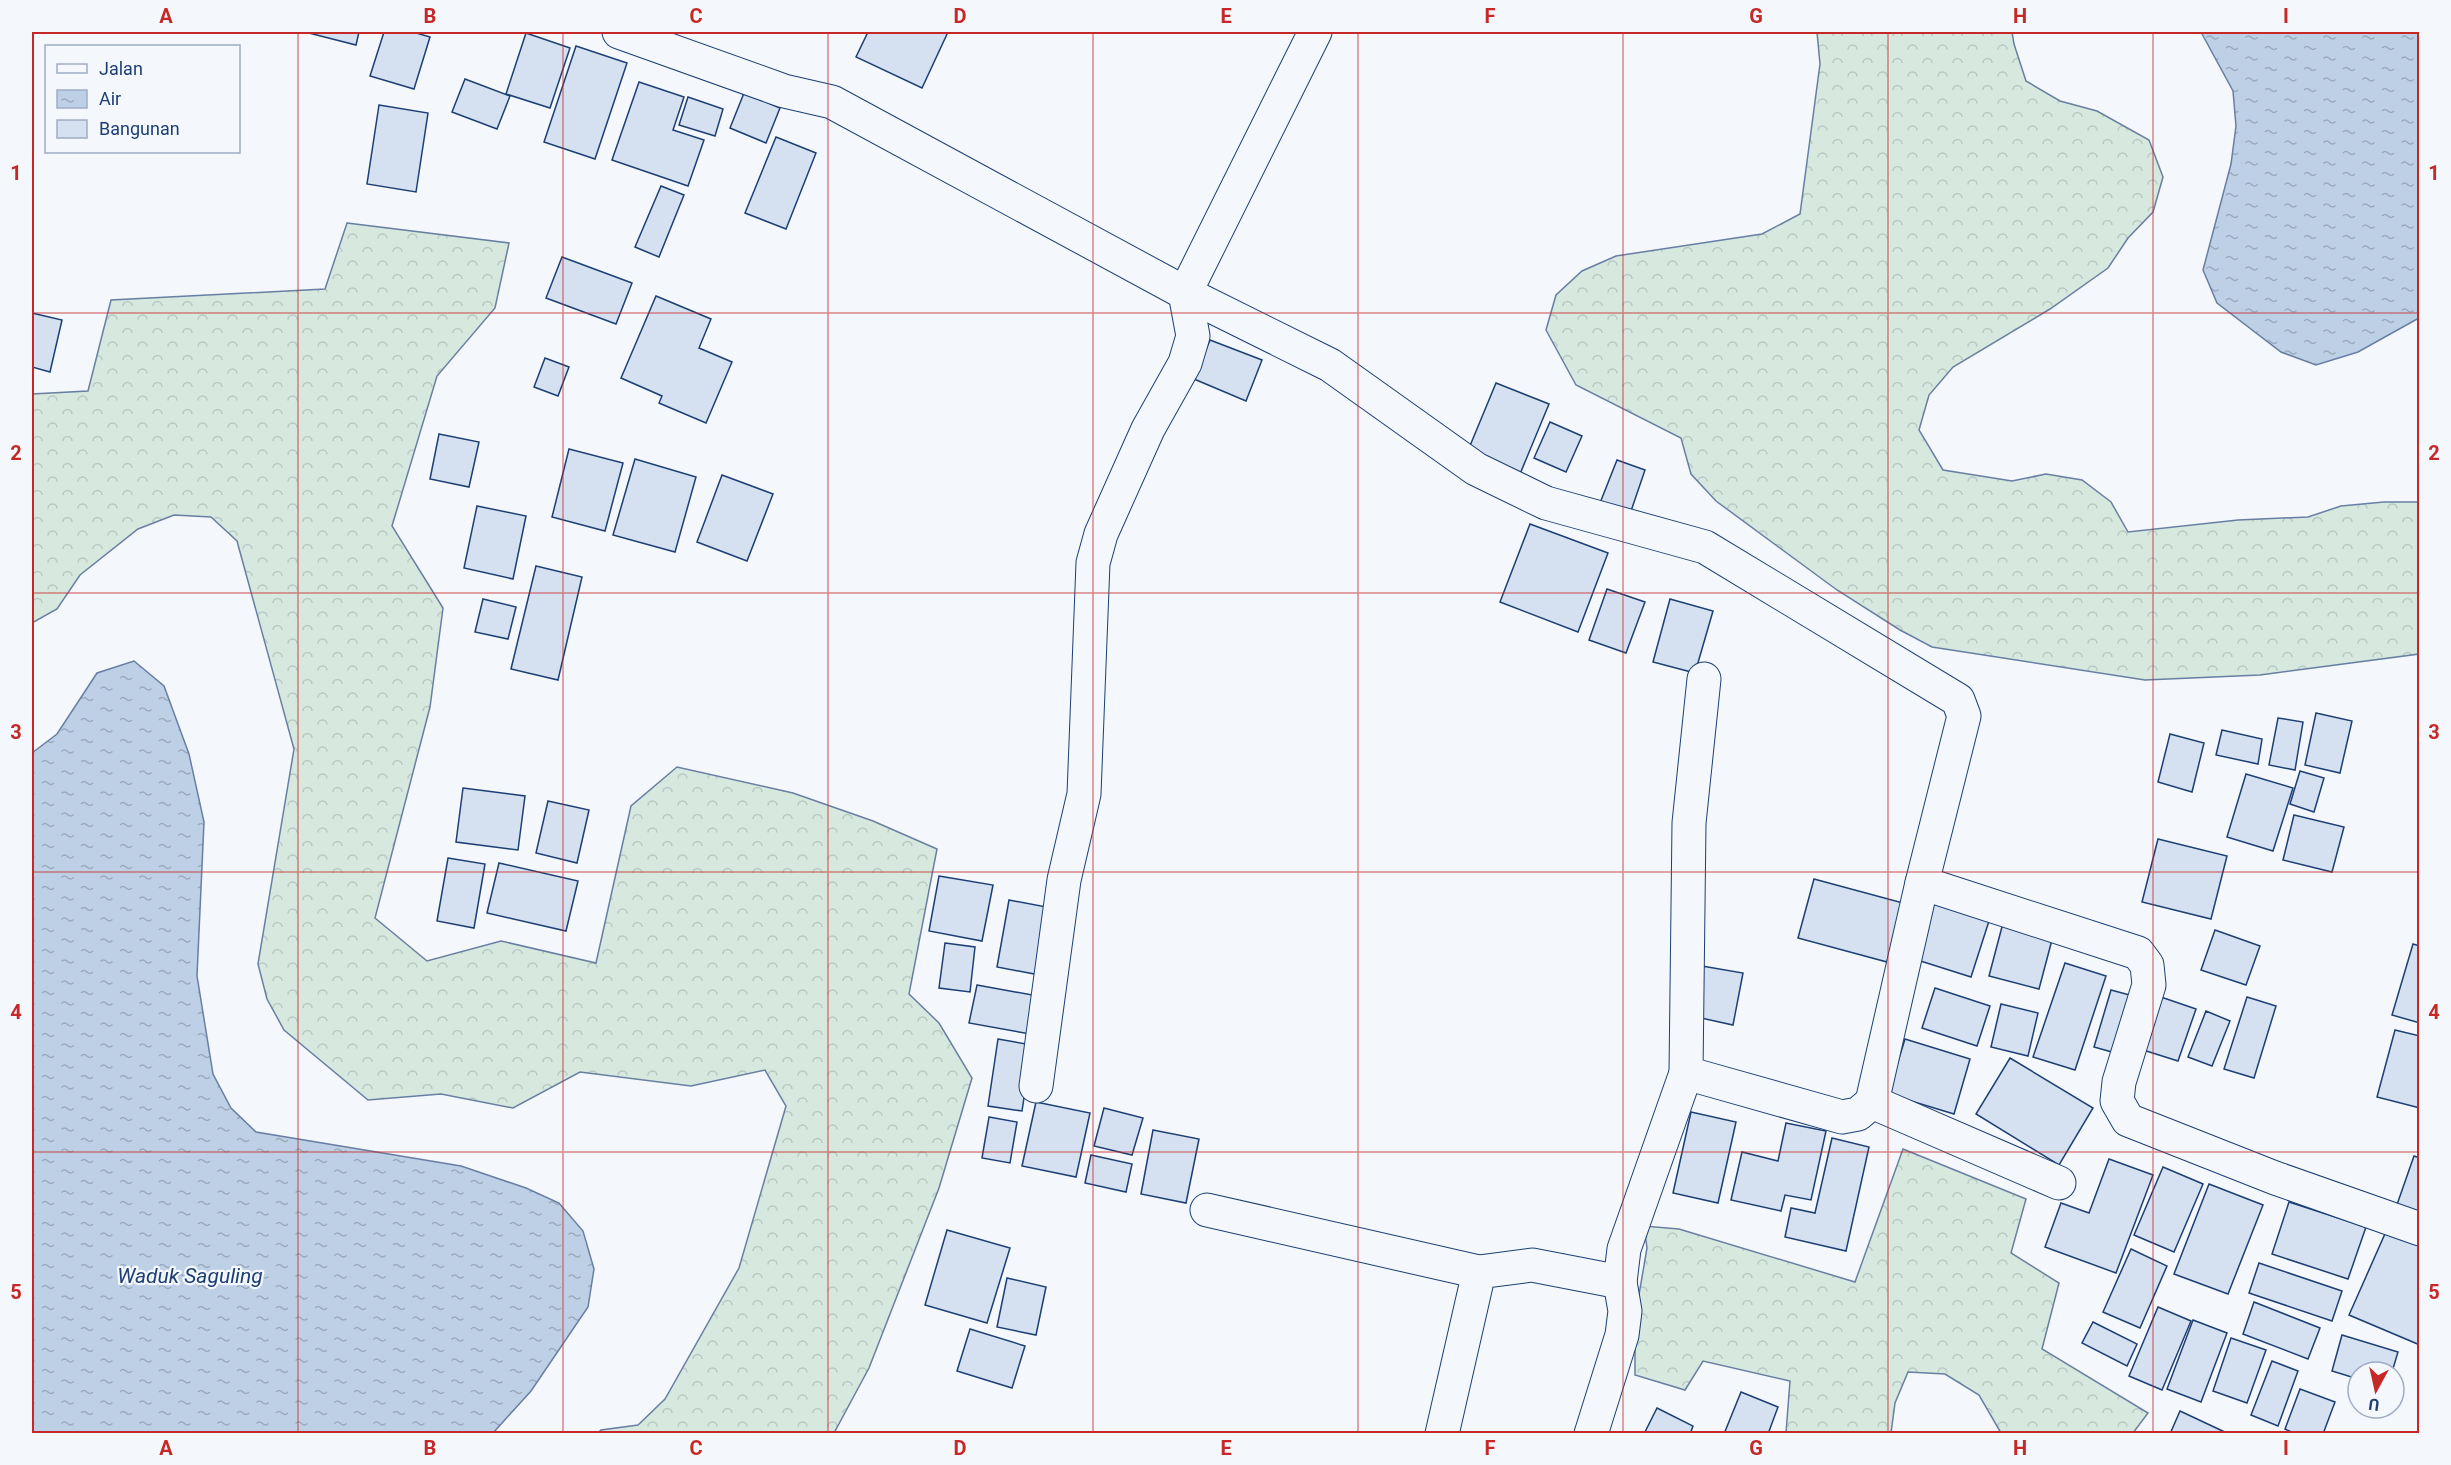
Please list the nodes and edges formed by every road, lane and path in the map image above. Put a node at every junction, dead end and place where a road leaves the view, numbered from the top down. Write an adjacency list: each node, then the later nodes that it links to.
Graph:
1 (619, 32): 3 (street)
2 (1315, 32): 3 (street)
3 (1185, 293): 5 (street); 7 (street)
4 (1704, 680): 6 (street)
5 (1922, 883): 8 (street); 11 (street)
6 (1686, 1073): 8 (street); 13 (street)
7 (1036, 1086)
8 (1872, 1102): 9 (street)
9 (2060, 1183)
10 (1207, 1210): 12 (street)
11 (2420, 1229)
12 (1479, 1272): 13 (street); 14 (street)
13 (1620, 1282): 15 (street)
14 (1442, 1434)
15 (1591, 1434)

